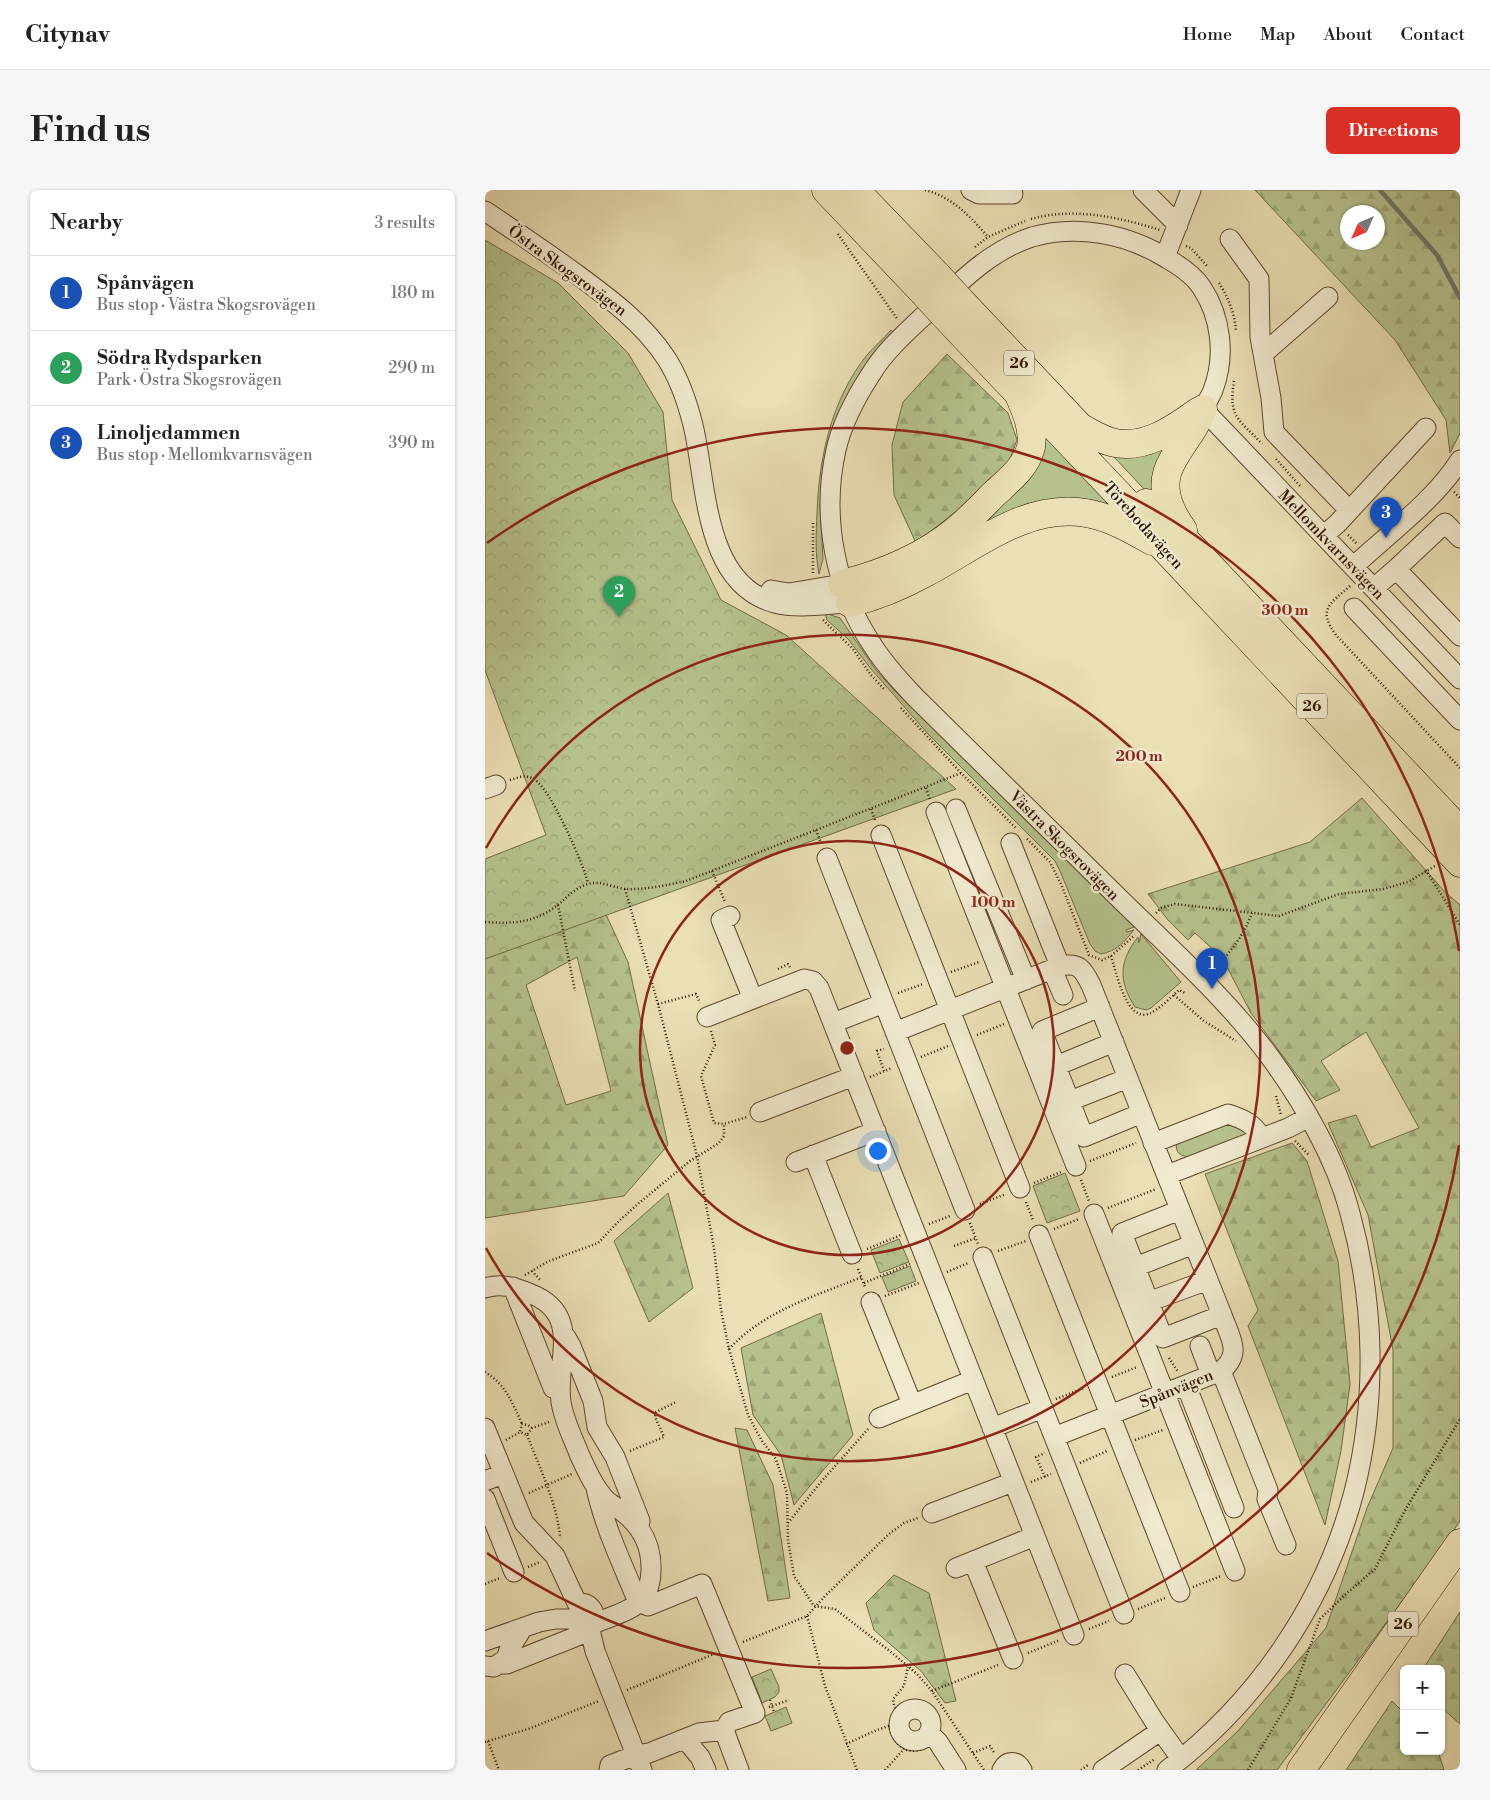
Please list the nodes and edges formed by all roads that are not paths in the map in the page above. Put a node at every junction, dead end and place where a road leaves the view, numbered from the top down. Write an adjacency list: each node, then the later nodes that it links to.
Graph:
1 (826, 190): 11 (highway, Törebodavägen / 26)
2 (855, 190): 11 (highway, Törebodavägen / 26)
3 (971, 190): 6 (street)
4 (1143, 190): 8 (street)
5 (1191, 190): 8 (street)
6 (1013, 194)
7 (485, 211): 27 (street, Östra Skogsrovägen)
8 (1175, 231): 10 (street)
9 (1230, 239): 14 (street)
10 (1165, 257): 16 (street, Västra Skogsrovägen); 27 (street, Västra Skogsrovägen)
11 (930, 284): 13 (highway, Törebodavägen / 26, bridge)
12 (1328, 297): 14 (street)
13 (951, 306): 15 (highway, Törebodavägen / 26); 17 (highway, Törebodavägen / 26)
14 (1263, 354): 20 (street)
15 (1019, 394): 23 (highway, Törebodavägen / 26); 27 (highway)
16 (1203, 409): 17 (highway); 20 (street, Mellomkvarnsvägen); 22 (highway)
17 (1080, 427): 22 (highway, Törebodavägen / 26)
18 (1426, 428): 20 (street)
19 (1460, 460): 24 (street)
20 (1337, 523): 24 (street, Mellomkvarnsvägen)
21 (1460, 538): 25 (street)
22 (1192, 547): 34 (highway, Törebodavägen / 26)
23 (1163, 548): 27 (highway); 38 (highway, Törebodavägen / 26)
24 (1360, 560): 26 (street, Mellomkvarnsvägen)
25 (1396, 569): 26 (street); 29 (street)
26 (1374, 588): 30 (street, Mellomkvarnsvägen)
27 (846, 593): 58 (street, Västra Skogsrovägen)
28 (1354, 608): 31 (street)
29 (1460, 636)
30 (1460, 679)
31 (1460, 720)
32 (956, 809): 41 (street)
33 (935, 812): 42 (street)
34 (1460, 831)
35 (881, 835): 47 (street)
36 (1020, 838): 40 (street)
37 (827, 858): 45 (street)
38 (1460, 863)
39 (730, 916): 44 (street)
40 (1056, 968): 41 (street); 43 (street); 46 (street, Spånvägen)
41 (1025, 980): 42 (street)
42 (1005, 988): 47 (street); 62 (street)
43 (1063, 995)
44 (753, 999): 48 (street); 49 (street)
45 (884, 1003): 49 (street); 50 (street)
46 (1100, 1008): 51 (street, Spånvägen); 52 (street)
47 (950, 1010): 50 (street); 64 (street)
48 (707, 1017)
49 (833, 1023): 54 (street)
50 (898, 1037): 65 (street)
51 (1114, 1042): 52 (street); 53 (street, Spånvägen)
52 (1056, 1066): 55 (street)
53 (1128, 1078): 55 (street); 57 (street, Spånvägen)
54 (855, 1079): 56 (street); 59 (street)
55 (1070, 1101): 57 (street)
56 (761, 1112)
57 (1143, 1113): 61 (street, Spånvägen)
58 (1309, 1118): 60 (street); 122 (street, Västra Skogsrovägen)
59 (876, 1131): 70 (street); 82 (street)
60 (1261, 1137): 61 (street); 63 (street)
61 (1147, 1142): 63 (street, Spånvägen)
62 (1075, 1166)
63 (1163, 1182): 66 (street, Spånvägen)
64 (1021, 1188)
65 (965, 1210)
66 (1180, 1210): 69 (street, Spånvägen); 72 (street)
67 (1094, 1214): 85 (street)
68 (1039, 1236): 88 (street)
69 (1194, 1244): 72 (street); 73 (street, Spånvägen)
70 (853, 1254)
71 (983, 1257): 87 (street)
72 (1135, 1267): 77 (street)
73 (1207, 1280): 77 (street); 78 (street, Spånvägen)
74 (513, 1287): 75 (street); 79 (street); 84 (street)
75 (485, 1288)
76 (871, 1302): 86 (street)
77 (1149, 1302): 78 (street)
78 (1222, 1315): 81 (street, Spånvägen)
79 (564, 1334): 84 (street); 100 (street)
80 (1200, 1346): 81 (street)
81 (1216, 1373): 83 (street, Spånvägen); 103 (street)
82 (973, 1380): 86 (street); 91 (street)
83 (1186, 1385): 85 (street, Spånvägen); 98 (street)
84 (560, 1388): 96 (street)
85 (1165, 1393): 88 (street, Spånvägen); 107 (street)
86 (912, 1404): 89 (street)
87 (1043, 1408): 91 (street); 92 (street)
88 (1110, 1415): 92 (street, Spånvägen); 109 (street)
89 (879, 1418)
90 (485, 1428): 93 (street)
91 (992, 1428): 95 (street)
92 (1054, 1437): 111 (street)
93 (503, 1474): 94 (street); 113 (street)
94 (485, 1481)
95 (1014, 1485): 99 (street); 101 (street)
96 (596, 1486): 100 (street); 110 (street)
97 (485, 1499): 108 (street)
98 (1233, 1508)
99 (933, 1513)
100 (639, 1528): 110 (street)
101 (1035, 1536): 104 (street); 114 (street)
102 (1460, 1543): 131 (highway, 26)
103 (1286, 1546)
104 (973, 1561): 106 (street); 116 (street)
105 (1460, 1567): 132 (highway, 26)
106 (955, 1568)
107 (1235, 1570)
108 (514, 1572)
109 (1180, 1592)
110 (640, 1602): 113 (street); 120 (street)
111 (1124, 1614)
112 (522, 1629): 113 (street); 115 (street); 117 (street)
113 (590, 1629): 117 (street); 123 (street)
114 (1074, 1635)
115 (485, 1641)
116 (1013, 1659)
117 (493, 1665)
118 (1125, 1674): 122 (street)
119 (896, 1722): 128 (street)
120 (724, 1730): 121 (street); 127 (street)
121 (685, 1738): 123 (street); 126 (street)
122 (1170, 1751): 130 (street, Västra Skogsrovägen)
123 (639, 1762): 125 (street)
124 (999, 1763): 129 (street)
125 (609, 1770)
126 (706, 1770)
127 (739, 1770)
128 (956, 1770)
129 (1022, 1770)
130 (1103, 1770)
131 (1301, 1770)
132 (1318, 1770)

